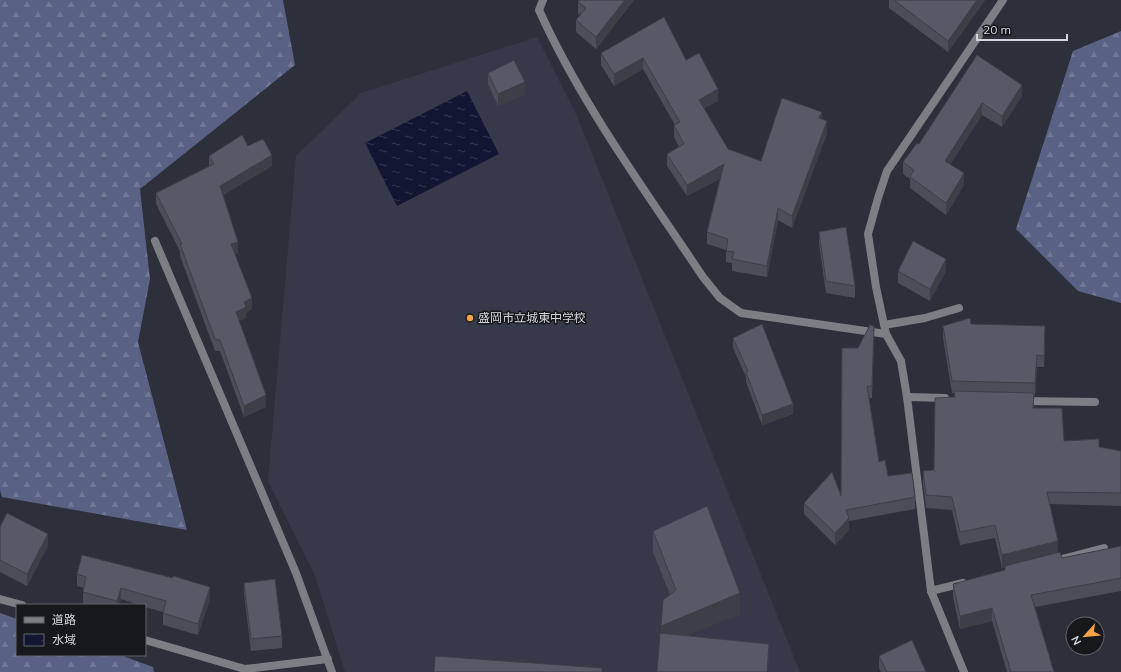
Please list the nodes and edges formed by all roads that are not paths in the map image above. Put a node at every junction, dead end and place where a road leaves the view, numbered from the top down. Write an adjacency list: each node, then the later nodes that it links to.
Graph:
1 (543, 0): 6 (street)
2 (1003, 0): 5 (street)
3 (154, 241): 18 (street)
4 (959, 308): 5 (street)
5 (884, 325): 6 (street)
6 (886, 334): 7 (street)
7 (907, 397): 8 (street); 14 (street)
8 (954, 399)
9 (1016, 400): 10 (street)
10 (1094, 402)
11 (1104, 548): 12 (street)
12 (1051, 561)
13 (968, 582): 14 (street)
14 (931, 591): 20 (street)
15 (0, 599): 16 (street)
16 (18, 604)
17 (146, 640): 18 (street)
18 (328, 659): 19 (street)
19 (332, 672)
20 (964, 672)

